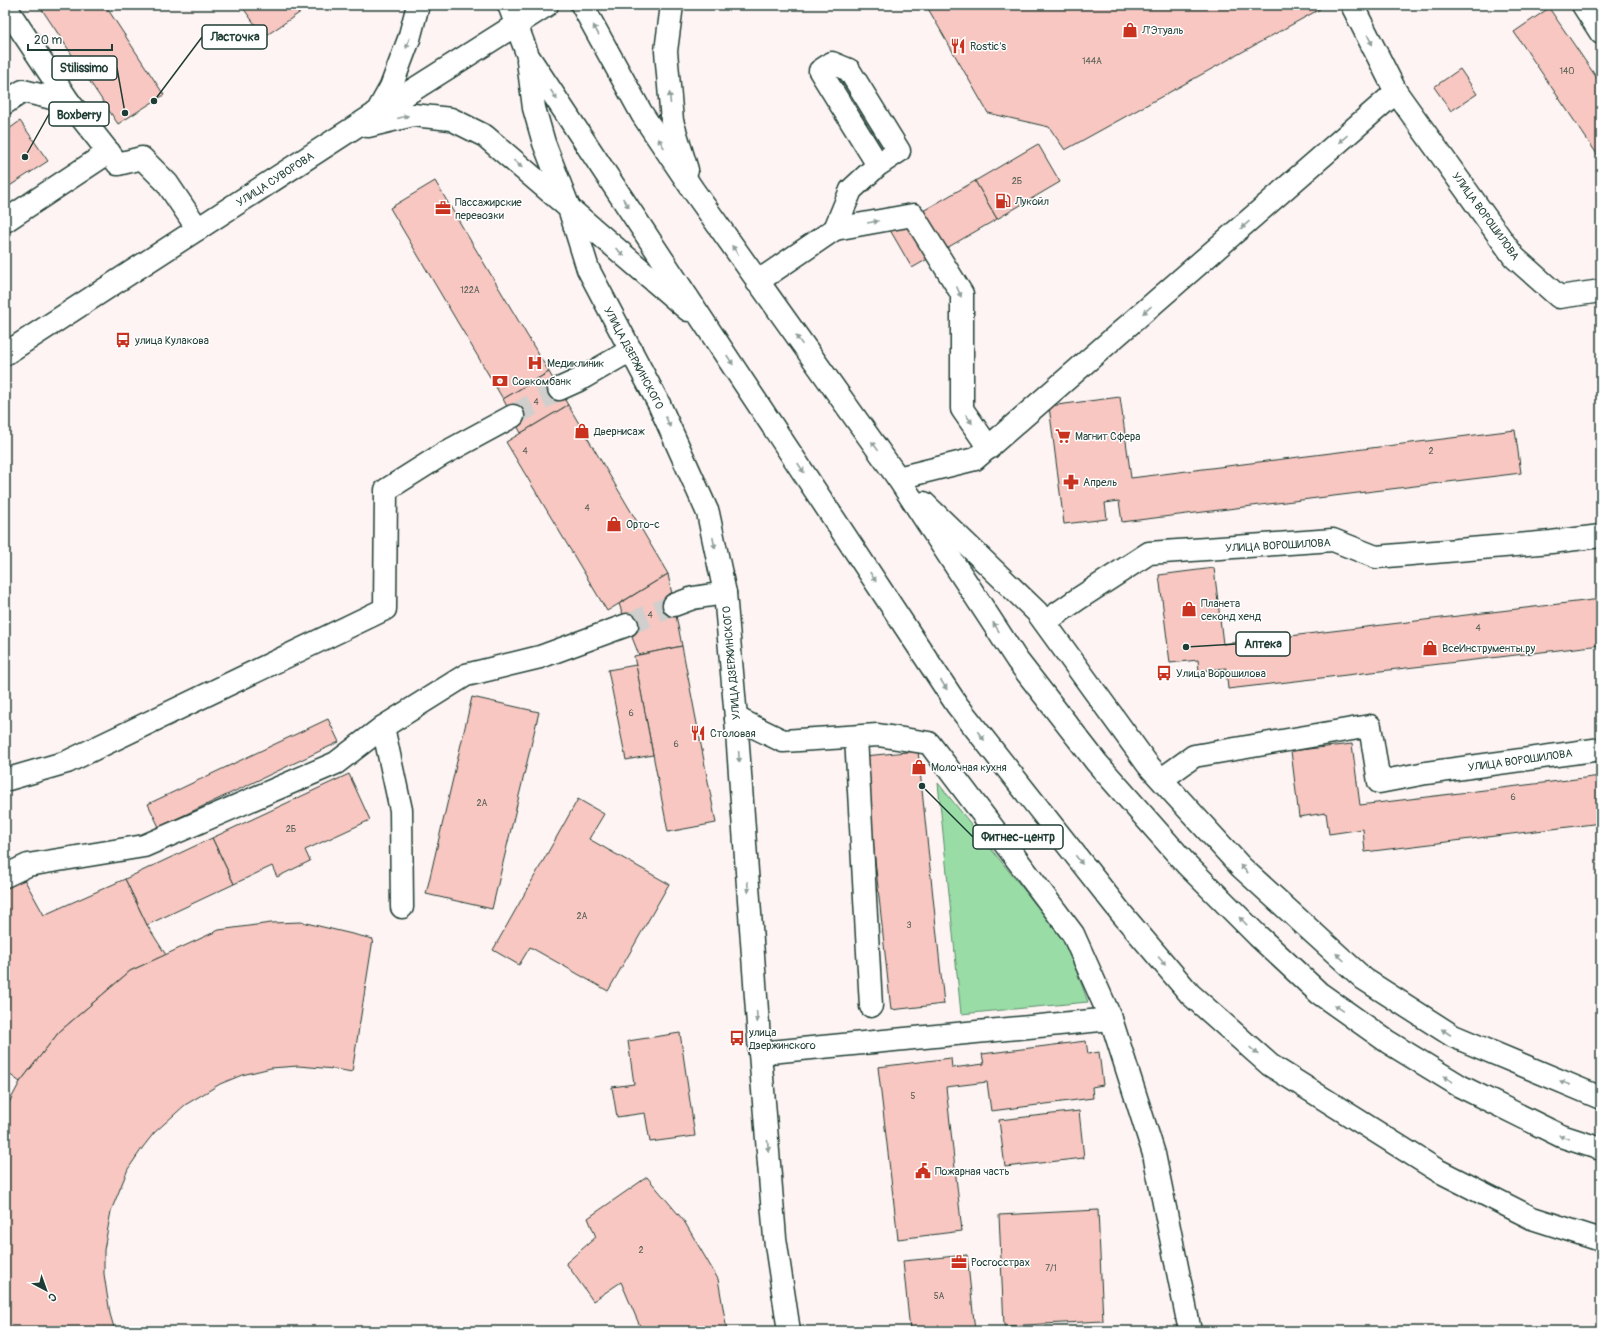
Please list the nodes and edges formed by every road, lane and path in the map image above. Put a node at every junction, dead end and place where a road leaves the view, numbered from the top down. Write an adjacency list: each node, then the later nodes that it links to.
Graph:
1 (418, 5): 14 (main road, one-way to 14)
2 (546, 5): 8 (main road, УЛИЦА СУВОРОВА)
3 (582, 5): 18 (main road, one-way to 3)
4 (672, 5): 18 (main road, one-way to 4)
5 (1352, 5): 11 (main road, one-way to 11)
6 (1583, 5): 9 (main road)
7 (5, 6): 12 (main road)
8 (513, 14): 10 (main road); 14 (main road, УЛИЦА СУВОРОВА)
9 (1601, 33)
10 (528, 56): 19 (main road, УЛИЦА ДЗЕРЖИНСКОГО); 25 (main road, one-way to 25)
11 (1396, 92): 24 (main road, УЛИЦА ВОРОШИЛОВА); 30 (main road, one-way to 30)
12 (69, 102): 13 (main road); 16 (main road)
13 (5, 103)
14 (375, 114): 15 (main road, УЛИЦА СУВОРОВА)
15 (351, 130): 19 (main road, one-way to 19); 21 (main road, УЛИЦА СУВОРОВА)
16 (109, 152): 20 (main road); 21 (main road)
17 (878, 165): 22 (main road)
18 (693, 190): 23 (main road, one-way to 18)
19 (569, 208): 25 (main road, one-way to 25); 26 (main road, УЛИЦА ДЗЕРЖИНСКОГО)
20 (5, 221)
21 (198, 229): 27 (main road, УЛИЦА СУВОРОВА)
22 (835, 229): 23 (main road); 30 (main road, one-way to 30)
23 (757, 282): 31 (main road, one-way to 23)
24 (1601, 290)
25 (708, 327): 50 (main road, one-way to 50)
26 (631, 350): 28 (main road); 33 (main road, УЛИЦА ДЗЕРЖИНСКОГО, one-way to 33)
27 (5, 354)
28 (559, 389)
29 (513, 416): 42 (main road)
30 (989, 448): 31 (main road)
31 (898, 478): 35 (main road); 49 (main road, one-way to 31)
32 (1601, 536): 35 (main road, УЛИЦА ВОРОШИЛОВА)
33 (725, 593): 34 (main road); 37 (main road, УЛИЦА ДЗЕРЖИНСКОГО)
34 (674, 605)
35 (1045, 622): 41 (main road)
36 (627, 625): 38 (main road)
37 (736, 718): 39 (main road); 47 (main road, УЛИЦА ДЗЕРЖИНСКОГО, one-way to 47)
38 (383, 727): 43 (main road); 44 (main road)
39 (856, 737): 45 (main road); 46 (main road)
40 (1601, 749): 41 (main road, УЛИЦА ВОРОШИЛОВА)
41 (1162, 779): 48 (main road, one-way to 41)
42 (5, 780)
43 (5, 876)
44 (402, 907)
45 (871, 1006)
46 (1111, 1019): 47 (main road); 52 (main road)
47 (760, 1054): 51 (main road, УЛИЦА ДЗЕРЖИНСКОГО, one-way to 51)
48 (1601, 1098)
49 (1601, 1149)
50 (1601, 1240)
51 (789, 1331)
52 (1190, 1331)

